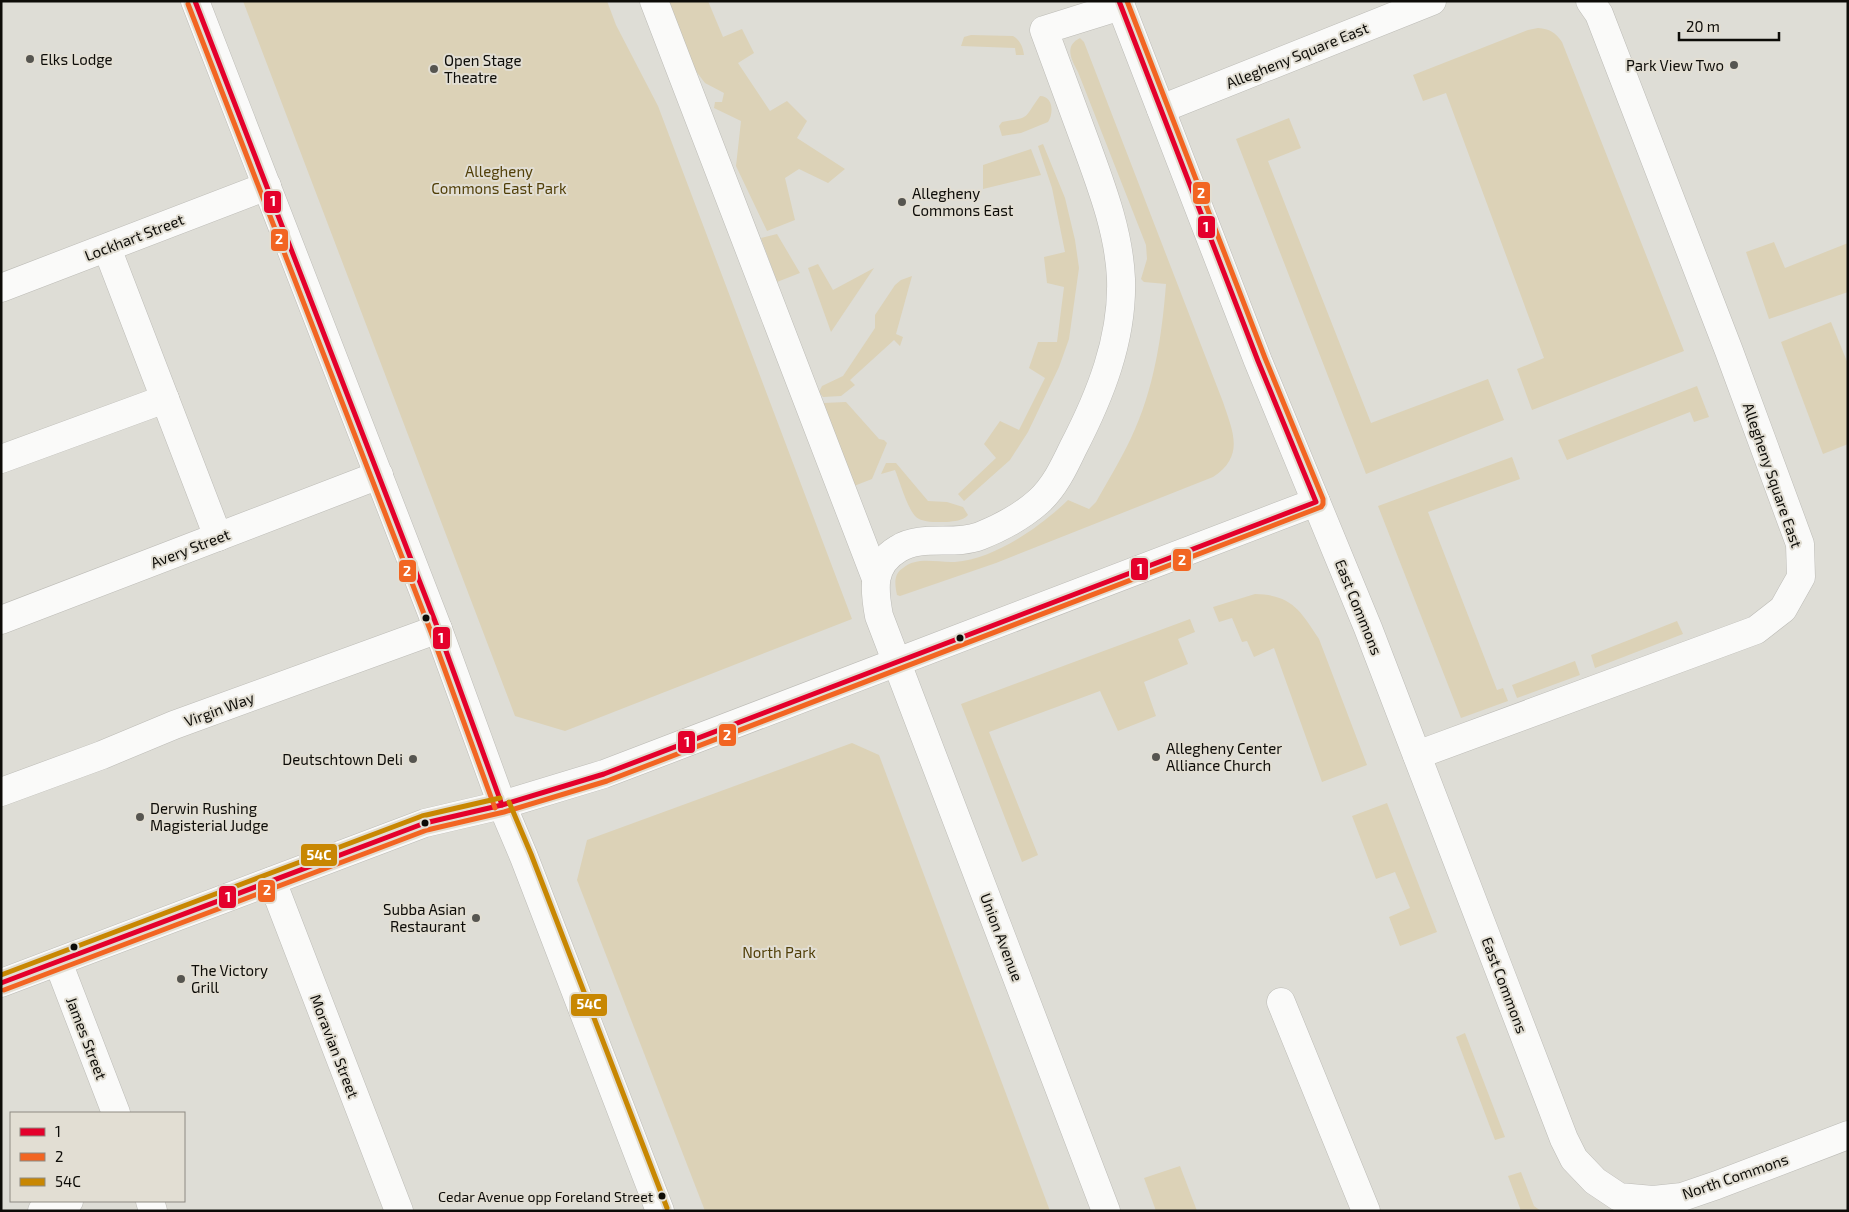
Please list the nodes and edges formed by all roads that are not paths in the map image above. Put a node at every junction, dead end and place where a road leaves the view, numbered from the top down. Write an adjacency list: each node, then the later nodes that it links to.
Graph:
1 (195, 1): 7 (street)
2 (654, 1): 15 (street, Union Avenue)
3 (1432, 1): 6 (street, Allegheny Square East)
4 (1590, 1): 19 (street, Allegheny Square East)
5 (1120, 4): 6 (street, East Commons); 15 (street)
6 (1161, 109): 13 (street, East Commons)
7 (267, 186): 8 (street, Lockhart Street); 12 (street)
8 (107, 248): 9 (street, Lockhart Street); 10 (street)
9 (3, 283)
10 (165, 399): 11 (street); 14 (street)
11 (1, 459)
12 (379, 475): 14 (street, Avery Street); 17 (street)
13 (1316, 502): 18 (street); 19 (street, East Commons)
14 (218, 537): 16 (street, Avery Street)
15 (876, 576): 18 (street, Union Avenue)
16 (1, 620)
17 (438, 629): 20 (street, Virgin Way); 21 (street)
18 (898, 663): 21 (street); 33 (street, Union Avenue)
19 (1416, 755): 28 (street, East Commons)
20 (1, 792)
21 (502, 804): 22 (street); 32 (street)
22 (272, 881): 23 (street); 31 (street, Moravian Street)
23 (58, 962): 24 (street); 26 (street, James Street)
24 (1, 983)
25 (1281, 1002): 34 (street)
26 (116, 1112)
27 (1848, 1135): 28 (street, North Commons)
28 (1619, 1197)
29 (66, 1202): 30 (street)
30 (42, 1211)
31 (399, 1211)
32 (660, 1211)
33 (1106, 1211)
34 (1366, 1211)

